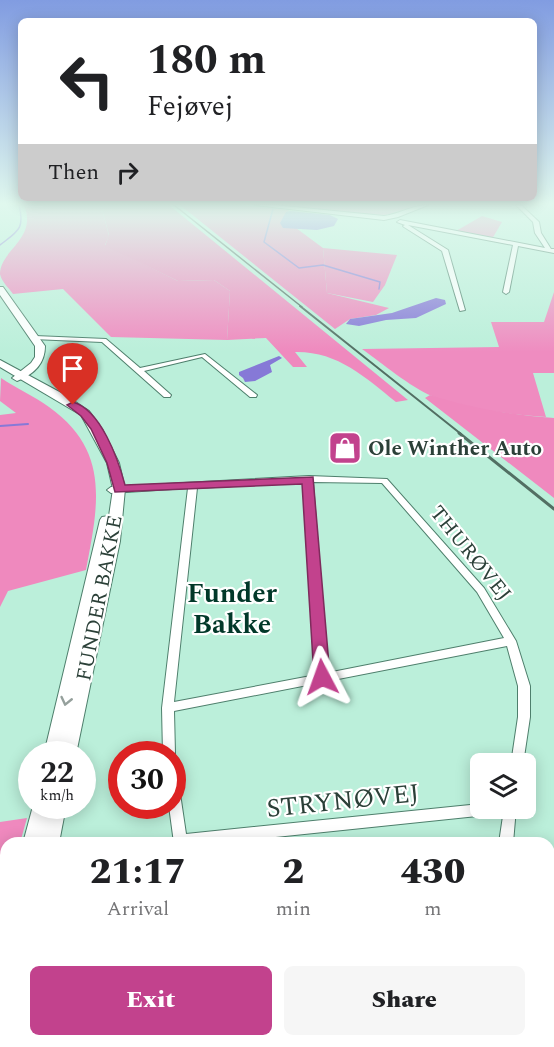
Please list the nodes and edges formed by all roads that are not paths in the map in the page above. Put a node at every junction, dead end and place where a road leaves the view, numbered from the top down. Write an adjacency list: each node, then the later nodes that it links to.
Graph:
1 (447, 254): 5 (street)
2 (514, 254): 4 (street)
3 (0, 289): 6 (street)
4 (506, 292)
5 (462, 310)
6 (34, 338): 9 (street); 10 (street)
7 (0, 363): 10 (main road)
8 (0, 369): 10 (main road)
9 (140, 370): 11 (street); 12 (street)
10 (20, 376): 15 (main road, FUNDER BAKKE)
11 (253, 395)
12 (167, 396)
13 (309, 479): 14 (street); 16 (street, THURØVEJ); 17 (street)
14 (193, 485): 15 (street); 18 (street)
15 (115, 490): 19 (main road, FUNDER BAKKE, one-way to 19); 20 (main road, FUNDER BAKKE)
16 (512, 641): 17 (street); 22 (street, THURØVEJ)
17 (322, 677): 18 (street)
18 (168, 708): 21 (street)
19 (56, 741)
20 (71, 741)
21 (169, 741)
22 (519, 753)
23 (470, 811): 31 (street, STRYNØVEJ)
24 (39, 819): 28 (main road)
25 (54, 819): 29 (main road)
26 (178, 819): 30 (street)
27 (509, 819): 32 (street)
28 (34, 837)
29 (50, 837)
30 (180, 837)
31 (227, 837)
32 (507, 837)
33 (246, 1047): 34 (street)
34 (280, 1047)

